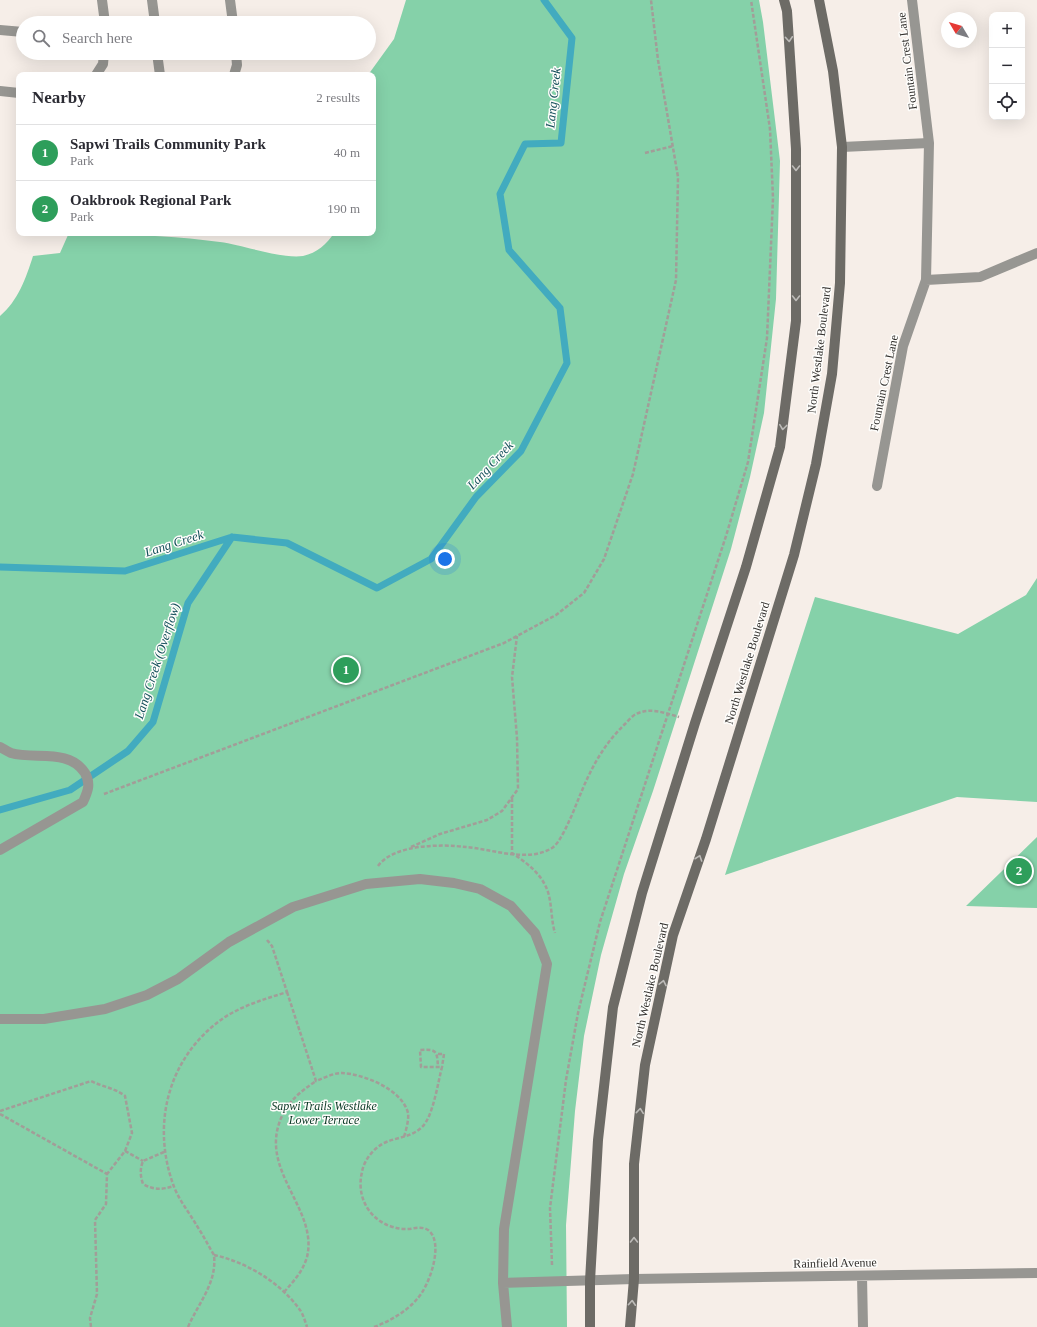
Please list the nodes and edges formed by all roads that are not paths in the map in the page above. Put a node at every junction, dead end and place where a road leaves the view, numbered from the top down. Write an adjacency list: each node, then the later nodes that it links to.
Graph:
1 (102, 0): 7 (street)
2 (152, 0): 8 (street)
3 (230, 0): 9 (street)
4 (784, 0): 31 (main road, one-way to 31)
5 (819, 0): 21 (main road, North Westlake Boulevard)
6 (912, 0): 20 (street, Fountain Crest Lane)
7 (104, 16)
8 (154, 16)
9 (232, 16)
10 (0, 30): 11 (street)
11 (16, 31)
12 (103, 60): 15 (street)
13 (159, 60): 16 (street)
14 (237, 60): 17 (street)
15 (98, 72)
16 (160, 72)
17 (235, 72)
18 (0, 91): 19 (street)
19 (16, 93)
20 (929, 143): 21 (street); 23 (street, Fountain Crest Lane)
21 (842, 147): 30 (main road, North Westlake Boulevard, one-way to 21)
22 (1037, 252): 23 (street)
23 (926, 280): 24 (street, Fountain Crest Lane)
24 (877, 486)
25 (0, 747): 26 (street)
26 (0, 850)
27 (0, 1018): 32 (street)
28 (1037, 1273): 29 (street, Rainfield Avenue)
29 (862, 1276): 30 (street, Rainfield Avenue); 36 (street)
30 (634, 1279): 31 (street, Rainfield Avenue); 35 (main road, North Westlake Boulevard, one-way to 30)
31 (590, 1281): 32 (street, Rainfield Avenue); 34 (main road)
32 (503, 1283): 33 (street)
33 (507, 1327)
34 (590, 1327)
35 (630, 1327)
36 (863, 1327)

